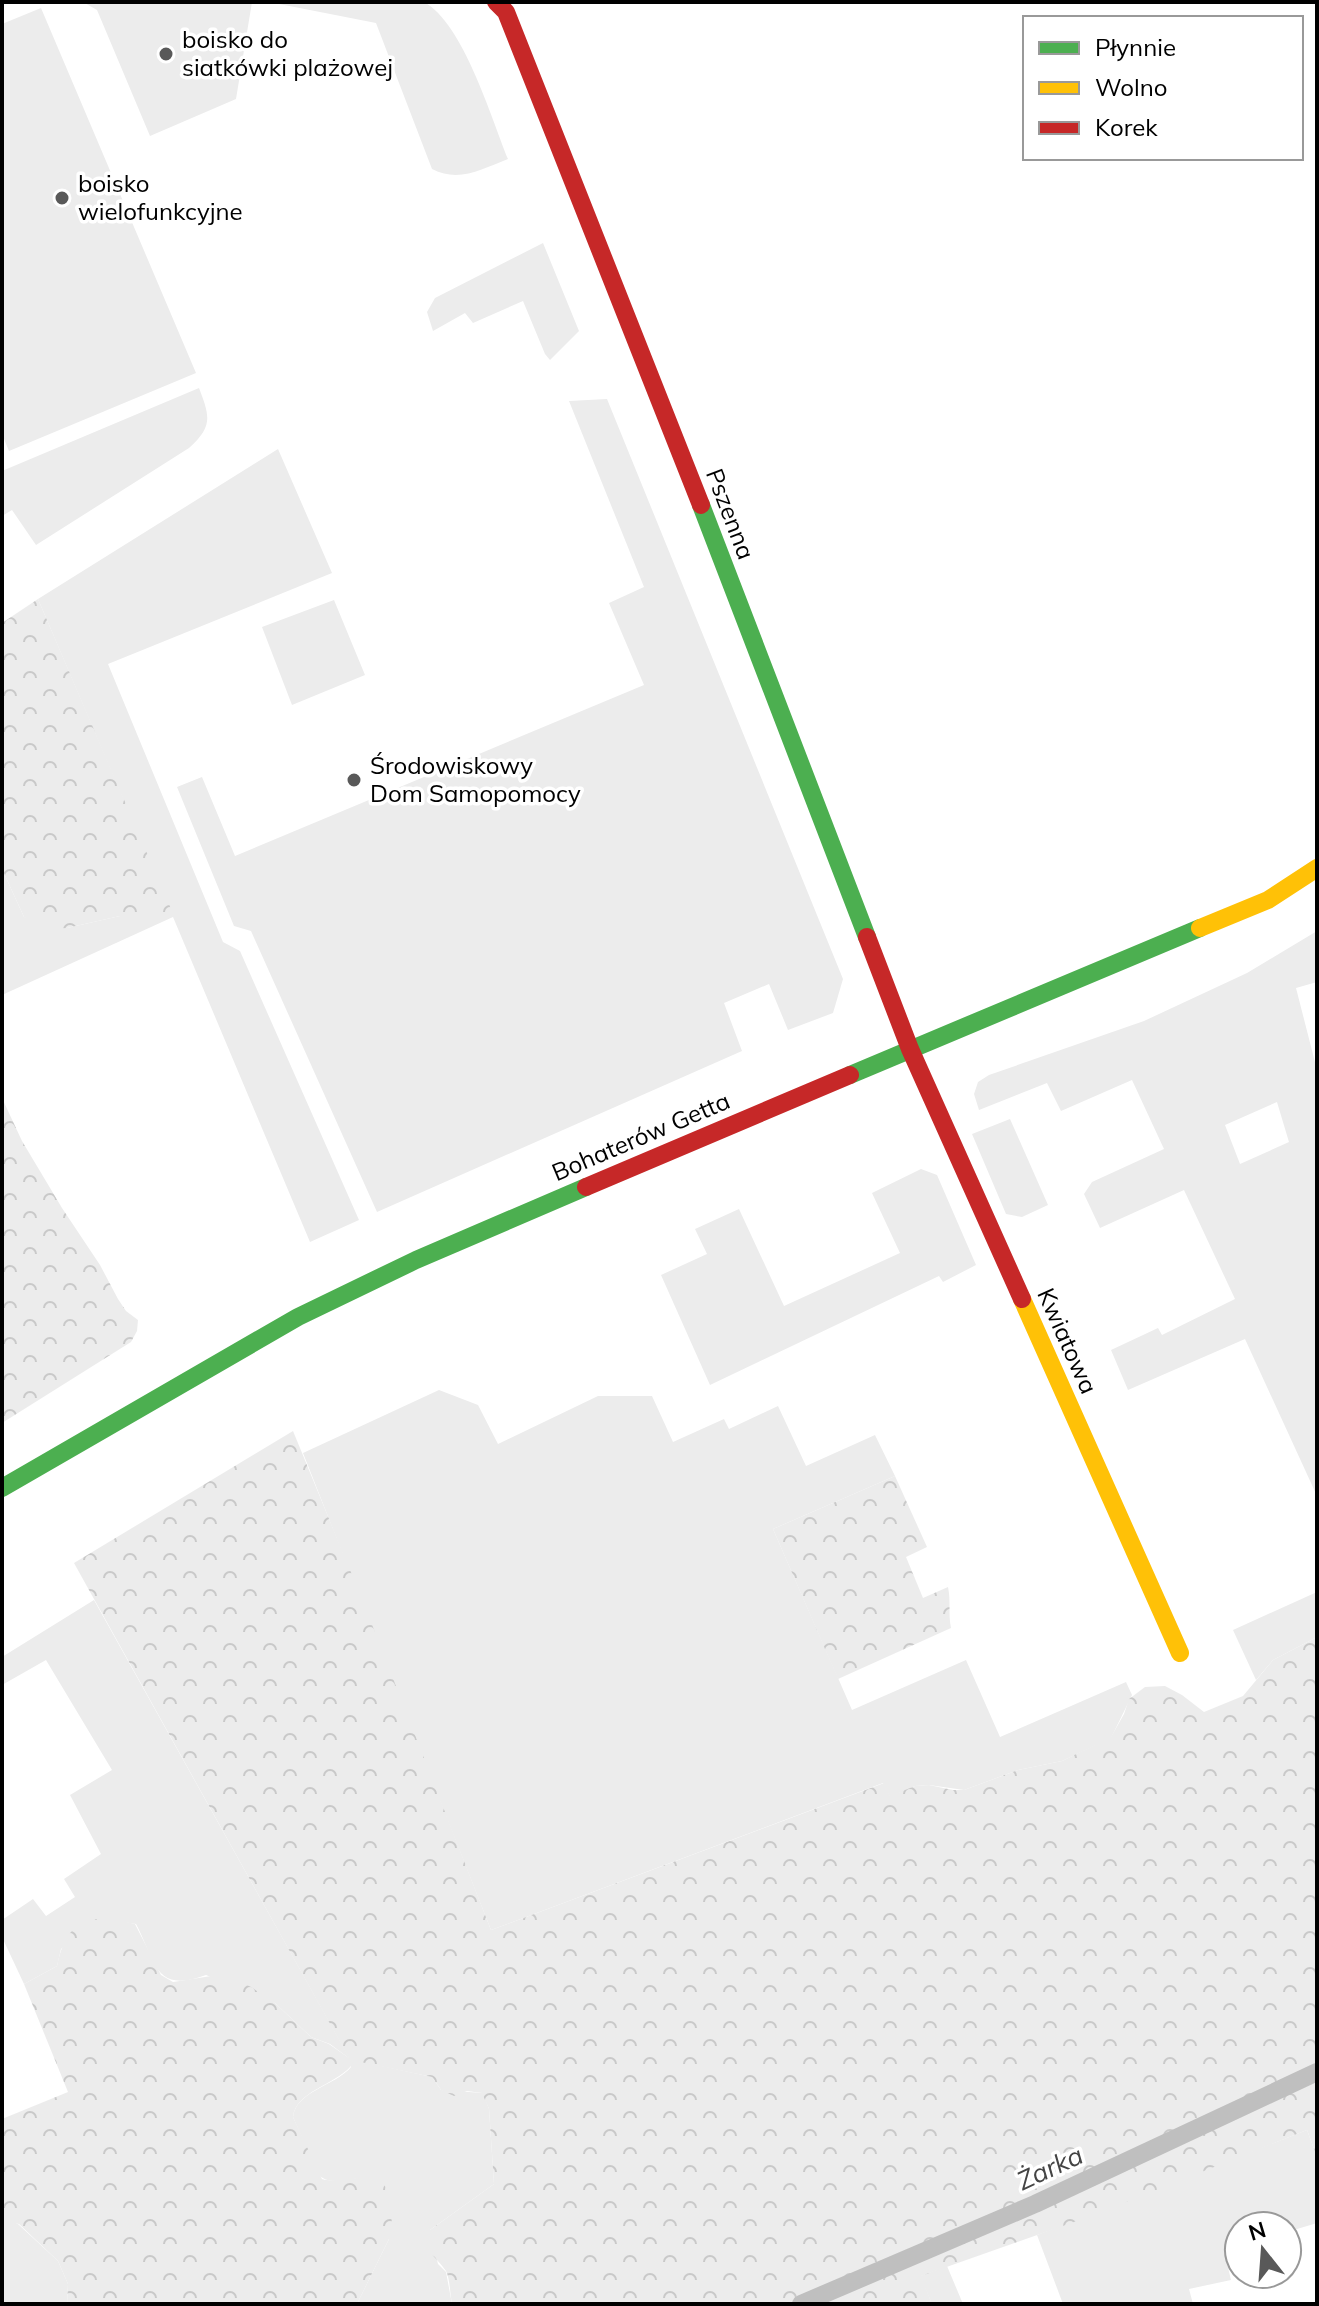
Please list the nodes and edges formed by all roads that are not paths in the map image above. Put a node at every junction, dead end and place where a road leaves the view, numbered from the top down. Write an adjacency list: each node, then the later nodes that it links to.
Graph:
1 (496, 2): 3 (street, Pszenna)
2 (1317, 868): 3 (street, Bohaterów Getta)
3 (910, 1049): 4 (street, Bohaterów Getta); 5 (street, Kwiatowa)
4 (2, 1488)
5 (1180, 1653)

